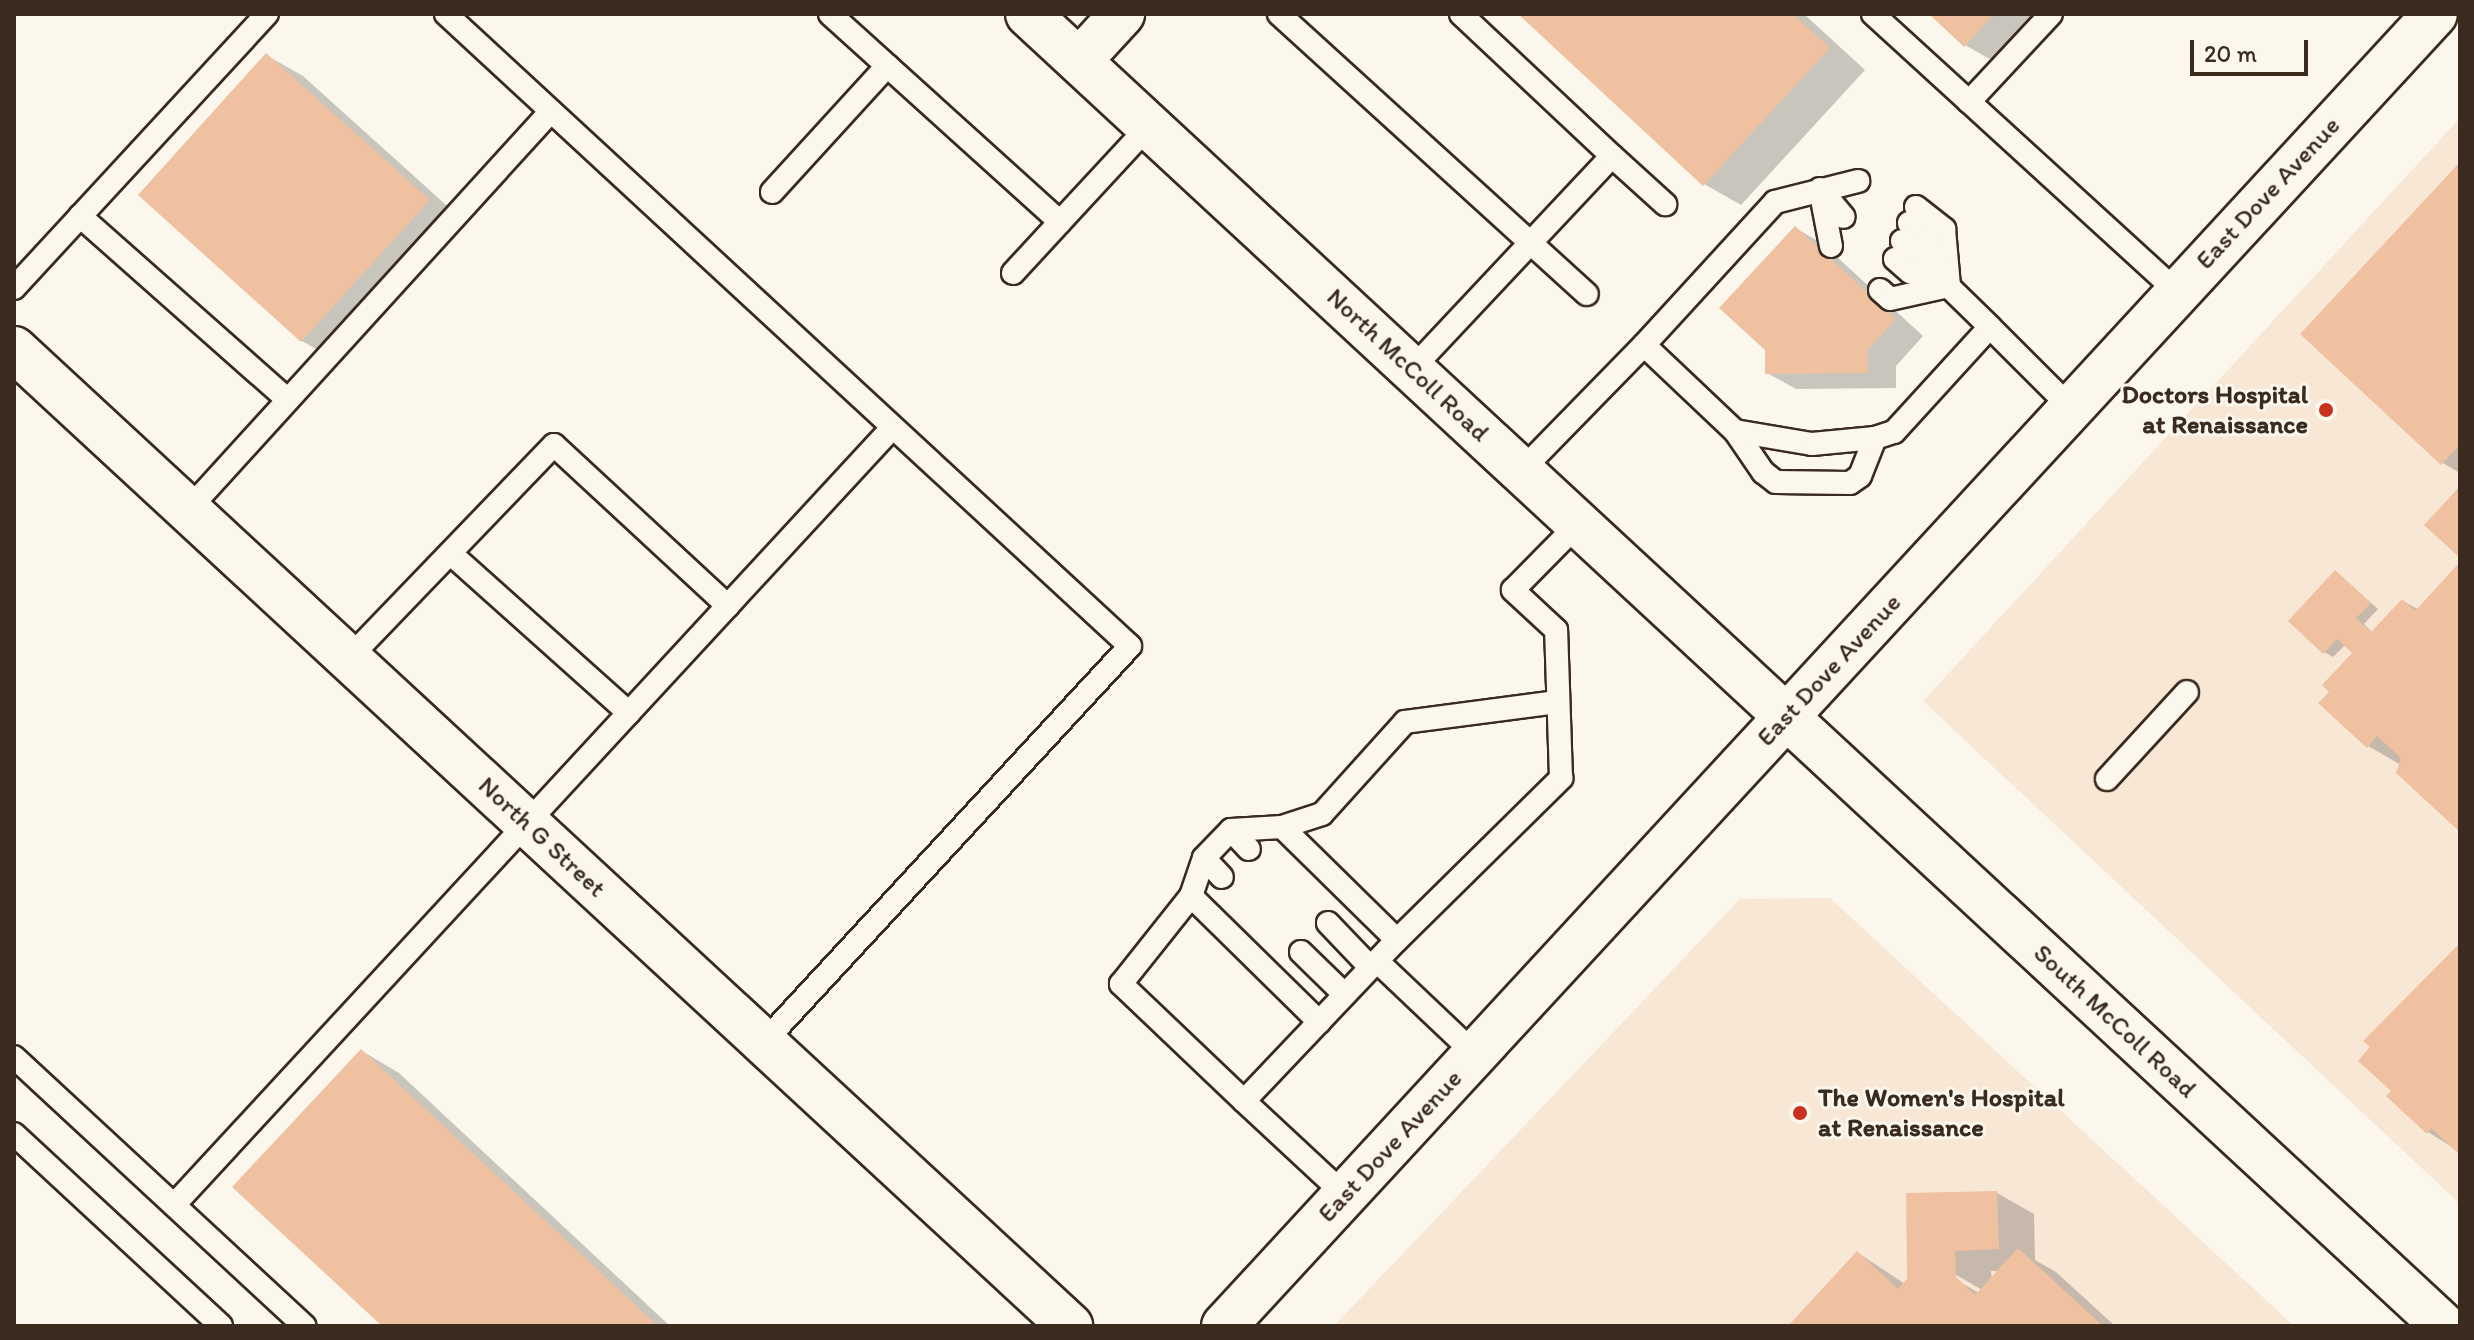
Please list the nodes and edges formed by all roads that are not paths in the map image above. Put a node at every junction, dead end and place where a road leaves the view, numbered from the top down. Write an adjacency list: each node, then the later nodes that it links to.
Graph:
1 (267, 14): 21 (lane)
2 (446, 14): 14 (lane)
3 (830, 14): 12 (lane)
4 (1028, 14): 11 (main road, North McColl Road)
5 (1122, 14): 11 (main road)
6 (1279, 14): 23 (lane)
7 (1461, 14): 16 (lane)
8 (1873, 14): 13 (lane)
9 (2051, 14): 13 (lane)
10 (2435, 14): 28 (main road, East Dove Avenue)
11 (1079, 61): 15 (main road, North McColl Road)
12 (887, 66): 18 (lane); 22 (lane)
13 (1969, 102): 28 (lane)
14 (551, 111): 34 (lane); 36 (lane)
15 (1149, 126): 22 (lane); 33 (main road, North McColl Road)
16 (1612, 156): 19 (lane); 23 (lane)
17 (1820, 189): 20 (lane); 20 (lane); 20 (lane); 31 (lane)
18 (772, 192)
19 (1665, 204)
20 (1847, 207)
21 (80, 216): 27 (lane); 34 (lane)
22 (1060, 222): 25 (lane)
23 (1532, 242): 29 (lane); 33 (lane)
24 (1899, 250): 26 (lane); 26 (lane); 26 (lane)
25 (1013, 273)
26 (1949, 286): 30 (lane)
27 (14, 288)
28 (2177, 292): 35 (main road, East Dove Avenue)
29 (1587, 294)
30 (1990, 327): 35 (lane); 38 (lane)
31 (1644, 345): 37 (lane); 39 (lane)
32 (14, 349): 40 (main road, North G Street)
33 (1412, 369): 39 (main road, North McColl Road)
34 (287, 399): 40 (lane)
35 (2071, 408): 48 (main road, East Dove Avenue)
36 (893, 427): 43 (lane); 63 (lane)
37 (1735, 431): 38 (lane); 38 (lane)
38 (1875, 438)
39 (1522, 470): 41 (main road, North McColl Road)
40 (188, 510): 44 (main road, North G Street)
41 (1579, 523): 46 (lane); 48 (main road, North McColl Road)
42 (450, 553): 43 (lane); 44 (lane); 47 (lane)
43 (728, 606): 47 (lane)
44 (348, 659): 50 (main road, North G Street)
45 (2187, 692): 49 (lane)
46 (1556, 702): 51 (lane); 58 (lane)
47 (629, 713): 50 (lane)
48 (1787, 715): 64 (main road, East Dove Avenue); 74 (main road, South McColl Road)
49 (2107, 779)
50 (527, 824): 63 (main road, North G Street); 69 (lane)
51 (1282, 827): 52 (lane); 58 (lane)
52 (1231, 830): 53 (lane); 54 (lane)
53 (1249, 849)
54 (1204, 858): 55 (lane); 56 (lane)
55 (1222, 877)
56 (1191, 896): 62 (lane); 66 (lane)
57 (1328, 923): 60 (lane)
58 (1397, 940): 60 (lane)
59 (1301, 952): 61 (lane)
60 (1374, 964): 61 (lane); 64 (lane)
61 (1344, 994): 62 (lane)
62 (1319, 1022): 66 (lane)
63 (764, 1042): 72 (main road, North G Street)
64 (1475, 1054): 68 (main road, East Dove Avenue)
65 (14, 1057): 69 (lane)
66 (1244, 1101): 68 (lane)
67 (14, 1134): 70 (lane)
68 (1345, 1195): 73 (main road, East Dove Avenue)
69 (174, 1205): 71 (lane)
70 (221, 1326)
71 (304, 1326)
72 (1070, 1326)
73 (1224, 1326)
74 (2444, 1326)

